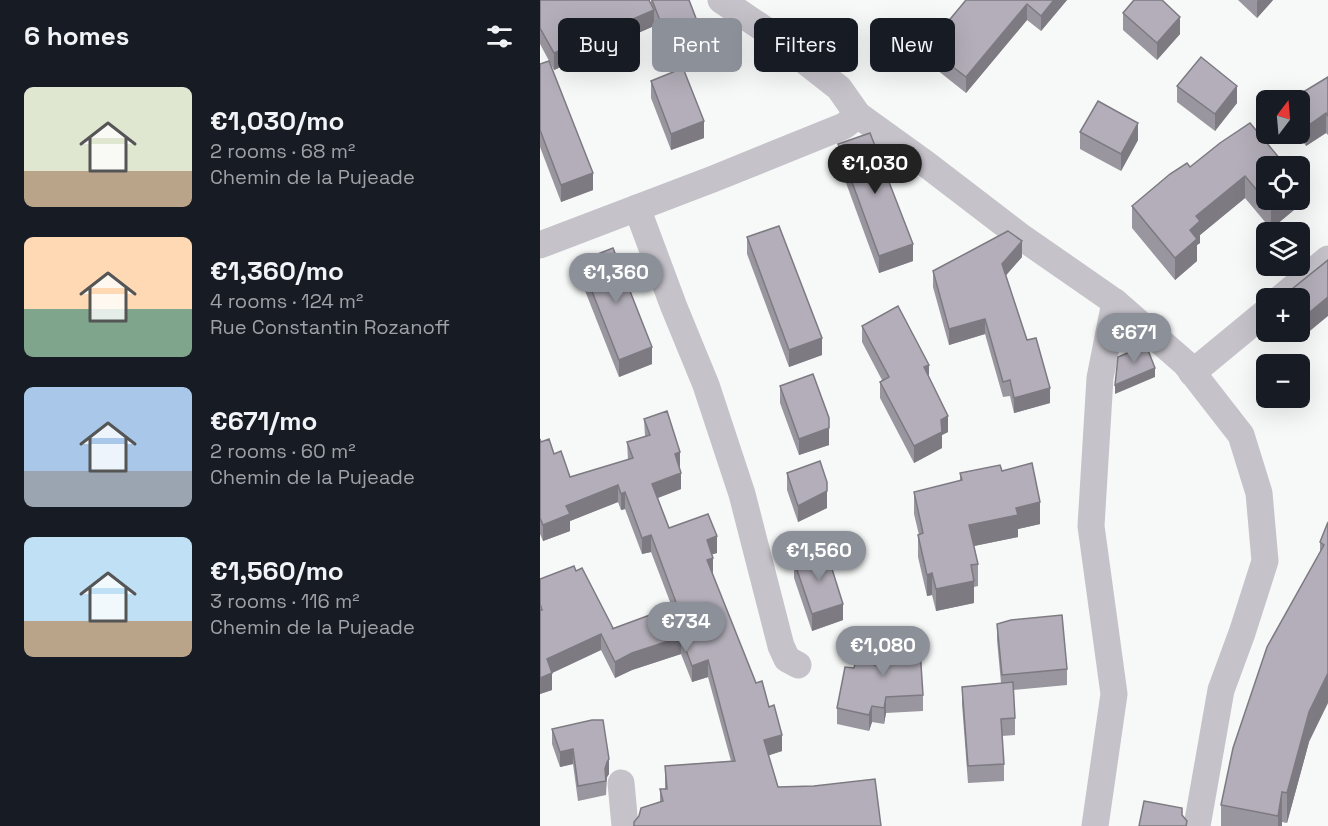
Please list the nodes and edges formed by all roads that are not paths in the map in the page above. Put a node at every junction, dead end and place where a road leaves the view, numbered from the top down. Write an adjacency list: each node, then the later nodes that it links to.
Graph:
1 (721, 0): 2 (street)
2 (858, 115): 3 (street); 7 (street)
3 (637, 208): 4 (street); 10 (street)
4 (540, 245)
5 (1328, 259): 6 (street)
6 (1293, 288)
7 (1115, 302): 9 (street); 13 (street)
8 (1256, 320): 9 (street)
9 (1192, 372): 14 (street)
10 (798, 665)
11 (621, 783): 12 (street)
12 (625, 826)
13 (1095, 826)
14 (1197, 826)

